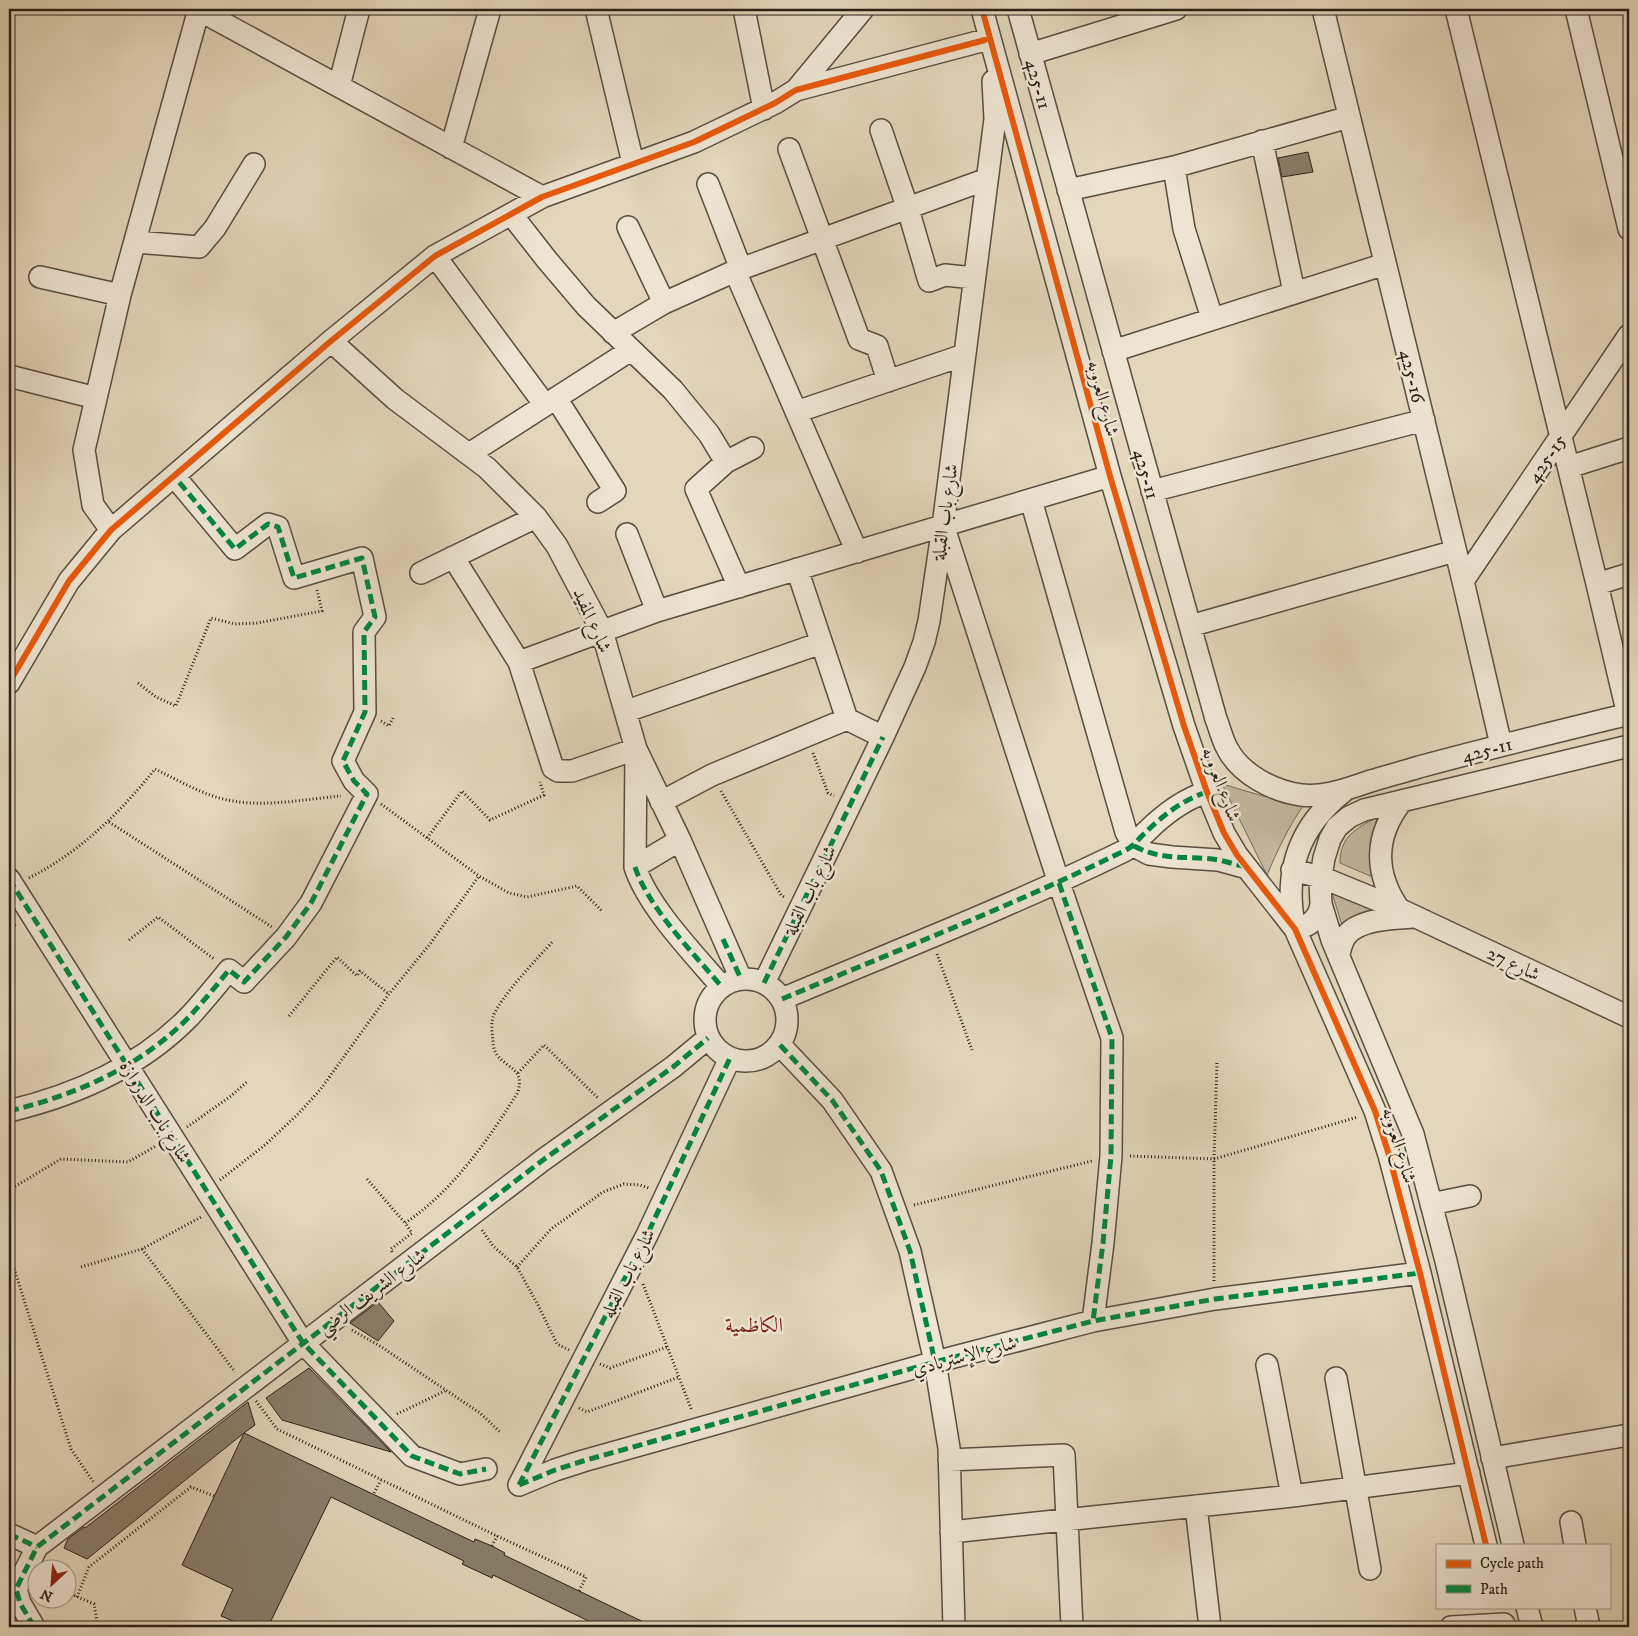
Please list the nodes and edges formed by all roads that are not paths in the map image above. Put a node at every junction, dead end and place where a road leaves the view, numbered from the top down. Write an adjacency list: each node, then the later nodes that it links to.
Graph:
1 (199, 9): 16 (street); 36 (street)
2 (359, 9): 16 (street)
3 (490, 9): 22 (street)
4 (596, 9): 24 (street)
5 (744, 9): 18 (street)
6 (863, 9): 17 (street)
7 (978, 9): 14 (street, شارع باب القبلة)
8 (982, 9): 65 (street, شارع العروبه)
9 (1018, 9): 15 (street, 425-11)
10 (1176, 9): 15 (street)
11 (1323, 9): 19 (street, 425-16)
12 (1456, 9): 58 (street)
13 (1576, 9): 34 (street)
14 (985, 40): 17 (street); 27 (street, شارع باب القبلة)
15 (1030, 54): 29 (street, 425-11)
16 (339, 86): 22 (street)
17 (796, 90): 18 (street)
18 (764, 109): 24 (street)
19 (1349, 117): 21 (street); 38 (street, 425-16)
20 (882, 130): 31 (street)
21 (1262, 141): 26 (street); 42 (street)
22 (451, 148): 30 (street)
23 (790, 149): 35 (street)
24 (633, 163): 30 (street)
25 (254, 164): 36 (street)
26 (1174, 167): 29 (street); 45 (street)
27 (987, 180): 31 (street); 41 (street, شارع باب القبلة)
28 (708, 184): 39 (street)
29 (1068, 190): 50 (street, 425-11)
30 (542, 197): 32 (street)
31 (908, 208): 35 (street); 41 (street)
32 (512, 214): 37 (street); 46 (street)
33 (628, 226): 44 (street)
34 (1629, 230)
35 (823, 239): 39 (street); 53 (street)
36 (135, 242): 43 (street)
37 (435, 256): 48 (street); 55 (street)
38 (1385, 264): 42 (street); 57 (street, 425-16)
39 (738, 270): 44 (street); 56 (street)
40 (40, 277): 43 (street)
41 (974, 278): 51 (street, شارع باب القبلة)
42 (1294, 292): 45 (street)
43 (120, 295): 54 (street)
44 (664, 303): 46 (street)
45 (1212, 318): 50 (street)
46 (613, 333): 49 (street)
47 (1629, 334): 58 (street, 425-15)
48 (331, 342): 61 (street, شارع المفيد); 64 (street)
49 (632, 350): 55 (street); 62 (street)
50 (1113, 351): 66 (street, 425-11)
51 (964, 355): 53 (street); 70 (street, شارع باب القبلة)
52 (9, 376): 54 (street)
53 (888, 380): 56 (street)
54 (96, 398): 71 (street)
55 (550, 402): 61 (street); 68 (street)
56 (796, 412): 74 (street)
57 (1424, 420): 66 (street); 73 (street, 425-16)
58 (1561, 436): 63 (street); 79 (street, 425-15)
59 (754, 448): 62 (street)
60 (1629, 448): 63 (street)
61 (469, 454): 69 (street, شارع المفيد)
62 (726, 462): 81 (street)
63 (1569, 467): 80 (street)
64 (174, 476): 71 (street); 119 (street)
65 (1110, 476): 67 (street); 96 (street, شارع العروبه)
66 (1152, 491): 83 (street, 425-11)
67 (1031, 500): 70 (street); 101 (street)
68 (598, 502)
69 (536, 517): 75 (street); 84 (street, شارع المفيد)
70 (943, 526): 74 (street); 91 (street, شارع باب القبلة); 107 (street)
71 (111, 530): 87 (street)
72 (627, 534): 82 (street)
73 (1456, 551): 79 (street, 425-16); 83 (street)
74 (857, 552): 76 (street)
75 (453, 557): 77 (street); 86 (street)
76 (797, 569): 81 (street); 85 (street)
77 (421, 573)
78 (1629, 574): 80 (street)
79 (1463, 581): 92 (street, 425-16)
80 (1597, 584): 89 (street)
81 (739, 587): 82 (street)
82 (657, 611): 84 (street)
83 (1190, 626): 95 (street, 425-11)
84 (602, 630): 86 (street); 88 (street, شارع المفيد)
85 (821, 643): 88 (street); 90 (street)
86 (519, 662): 94 (street)
87 (9, 683)
88 (627, 711): 94 (street, شارع المفيد)
89 (1628, 715): 92 (street, 425-11)
90 (847, 719): 91 (street); 98 (street)
91 (883, 737): 112 (street, شارع باب القبلة)
92 (1501, 745): 95 (street, 425-11)
93 (1629, 746): 97 (street, 425-11)
94 (636, 749): 98 (street, شارع المفيد); 102 (street)
95 (1346, 789): 104 (street, 425-11)
96 (1207, 792): 101 (street); 103 (street, شارع العروبه)
97 (1402, 800): 99 (street, 425-11); 109 (street)
98 (661, 802): 100 (street, شارع المفيد)
99 (1349, 817): 105 (street, شارع العروبه)
100 (680, 840): 102 (street); 113 (street, شارع المفيد)
101 (1134, 846): 103 (street); 107 (street)
102 (635, 867): 113 (street)
103 (1246, 868): 110 (street, شارع العروبه)
104 (1292, 870): 105 (street, شارع 27); 110 (street, 425-11)
105 (1321, 876): 108 (street, شارع العروبه); 109 (street, شارع 27)
106 (11, 883): 119 (street, شارع باب الدروازة)
107 (1059, 883): 114 (street); 124 (street)
108 (1321, 904): 110 (street); 111 (street, شارع العروبه)
109 (1407, 913): 111 (street); 115 (street, شارع 27)
110 (1298, 937): 111 (street); 123 (street, شارع العروبه)
111 (1335, 948): 122 (street, شارع العروبه)
112 (764, 982): 113 (street); 114 (street)
113 (731, 983): 116 (street)
114 (782, 999): 117 (street)
115 (1627, 1015)
116 (708, 1038): 118 (street); 125 (street, شارع الشريف الرضي)
117 (780, 1045): 118 (street); 126 (street)
118 (730, 1058): 134 (street, شارع باب القبله)
119 (127, 1065): 120 (street); 125 (street, شارع باب الدروازة)
120 (9, 1111)
121 (1470, 1196): 122 (street)
122 (1431, 1204): 130 (street, شارع العروبه)
123 (1420, 1272): 124 (street, شارع الإستربادي); 133 (street, شارع العروبه)
124 (1093, 1320): 126 (street, شارع الإستربادي)
125 (303, 1343): 132 (street, شارع باب الدروازة); 145 (street, شارع الشريف الرضي)
126 (935, 1362): 131 (street); 134 (street, شارع الإستربادي)
127 (1267, 1365): 136 (street)
128 (1336, 1378): 135 (street)
129 (1629, 1435): 130 (street)
130 (1492, 1458): 143 (street, شارع العروبه)
131 (949, 1460): 138 (street); 140 (street)
132 (486, 1469)
133 (1469, 1473): 135 (street); 142 (street, شارع العروبه)
134 (519, 1485)
135 (1356, 1488): 136 (street); 146 (street)
136 (1292, 1496): 137 (street)
137 (1196, 1506): 138 (street); 153 (street)
138 (1067, 1520): 140 (street); 152 (street)
139 (1571, 1522): 144 (street)
140 (952, 1532): 151 (street)
141 (9, 1534): 145 (street)
142 (1486, 1544)
143 (1513, 1544)
144 (1575, 1544)
145 (37, 1547): 150 (street)
146 (1370, 1569)
147 (1527, 1608): 155 (street)
148 (1585, 1608): 156 (street)
149 (1503, 1619): 154 (street)
150 (34, 1627)
151 (954, 1627)
152 (1072, 1627)
153 (1210, 1627)
154 (1451, 1627)
155 (1532, 1627)
156 (1589, 1627)

